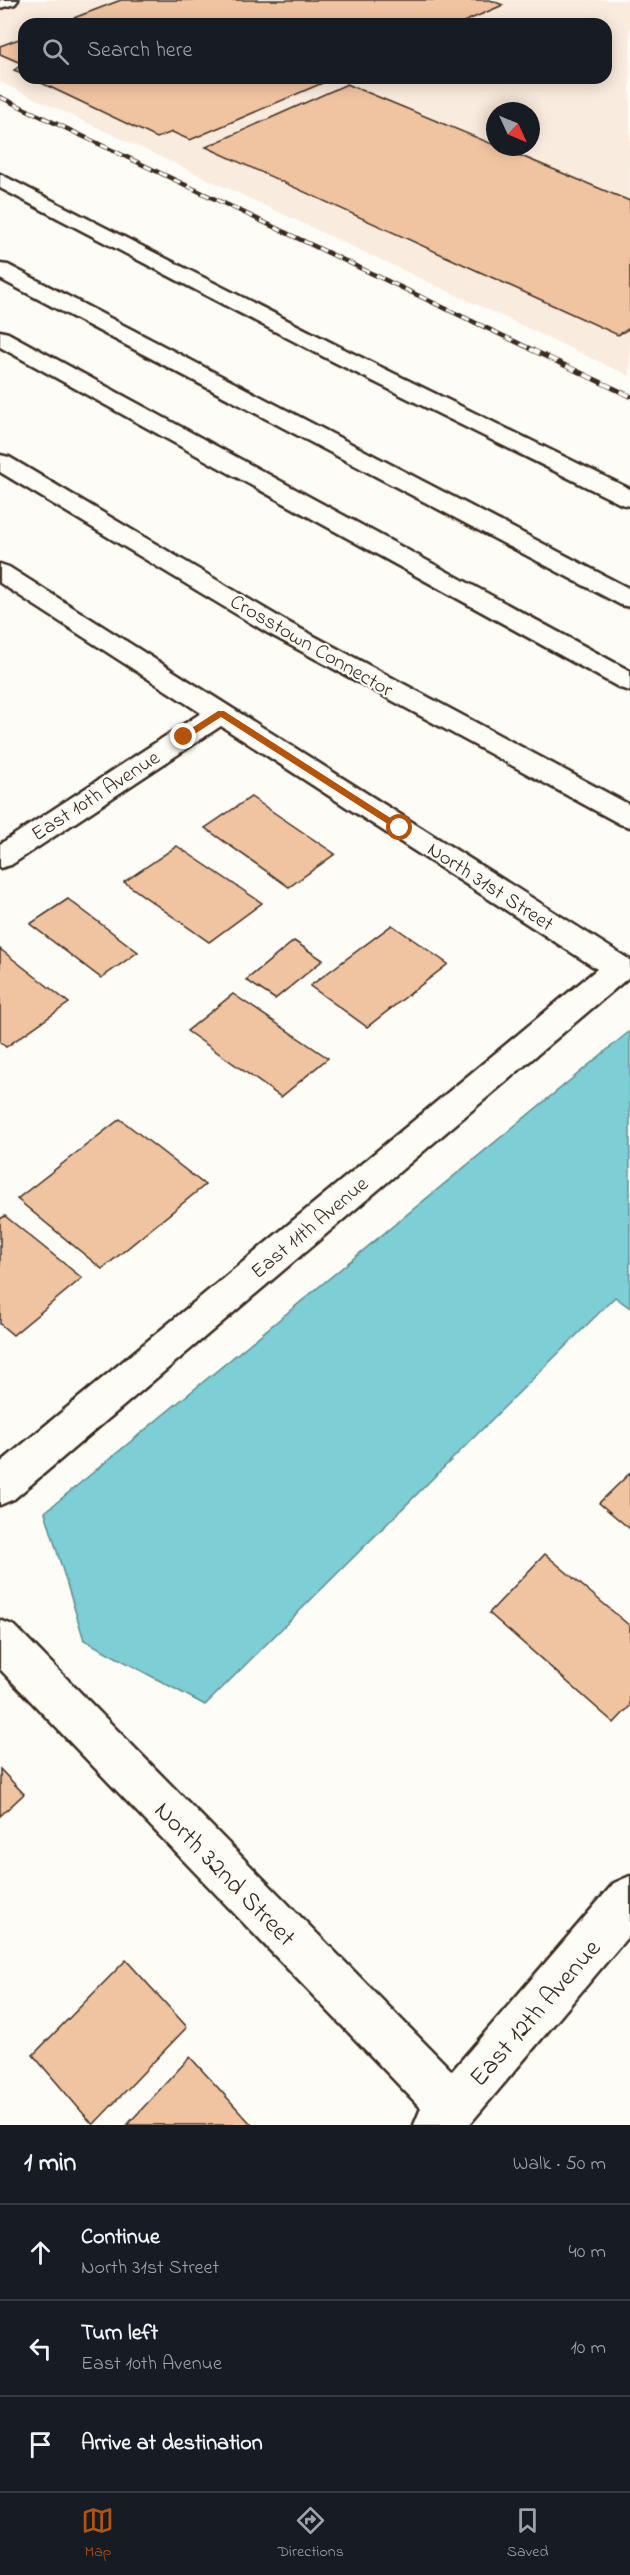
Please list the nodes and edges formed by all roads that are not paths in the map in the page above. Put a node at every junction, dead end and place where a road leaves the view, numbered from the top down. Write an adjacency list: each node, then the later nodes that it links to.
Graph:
1 (9, 0): 2 (main road)
2 (0, 3)
3 (2, 182): 7 (main road)
4 (0, 270): 9 (main road)
5 (0, 338): 10 (main road)
6 (0, 462): 12 (main road, Crosstown Connector)
7 (630, 499)
8 (0, 572): 11 (main road, North 31st Street)
9 (630, 600)
10 (630, 682)
11 (221, 713): 13 (main road, East 10th Avenue); 14 (main road, North 31st Street)
12 (630, 817)
13 (0, 858)
14 (619, 968): 15 (main road, East 11th Avenue)
15 (0, 1487)
16 (0, 1640): 18 (main road, North 32nd Street)
17 (630, 1899): 18 (main road, East 12th Avenue)
18 (445, 2116)

